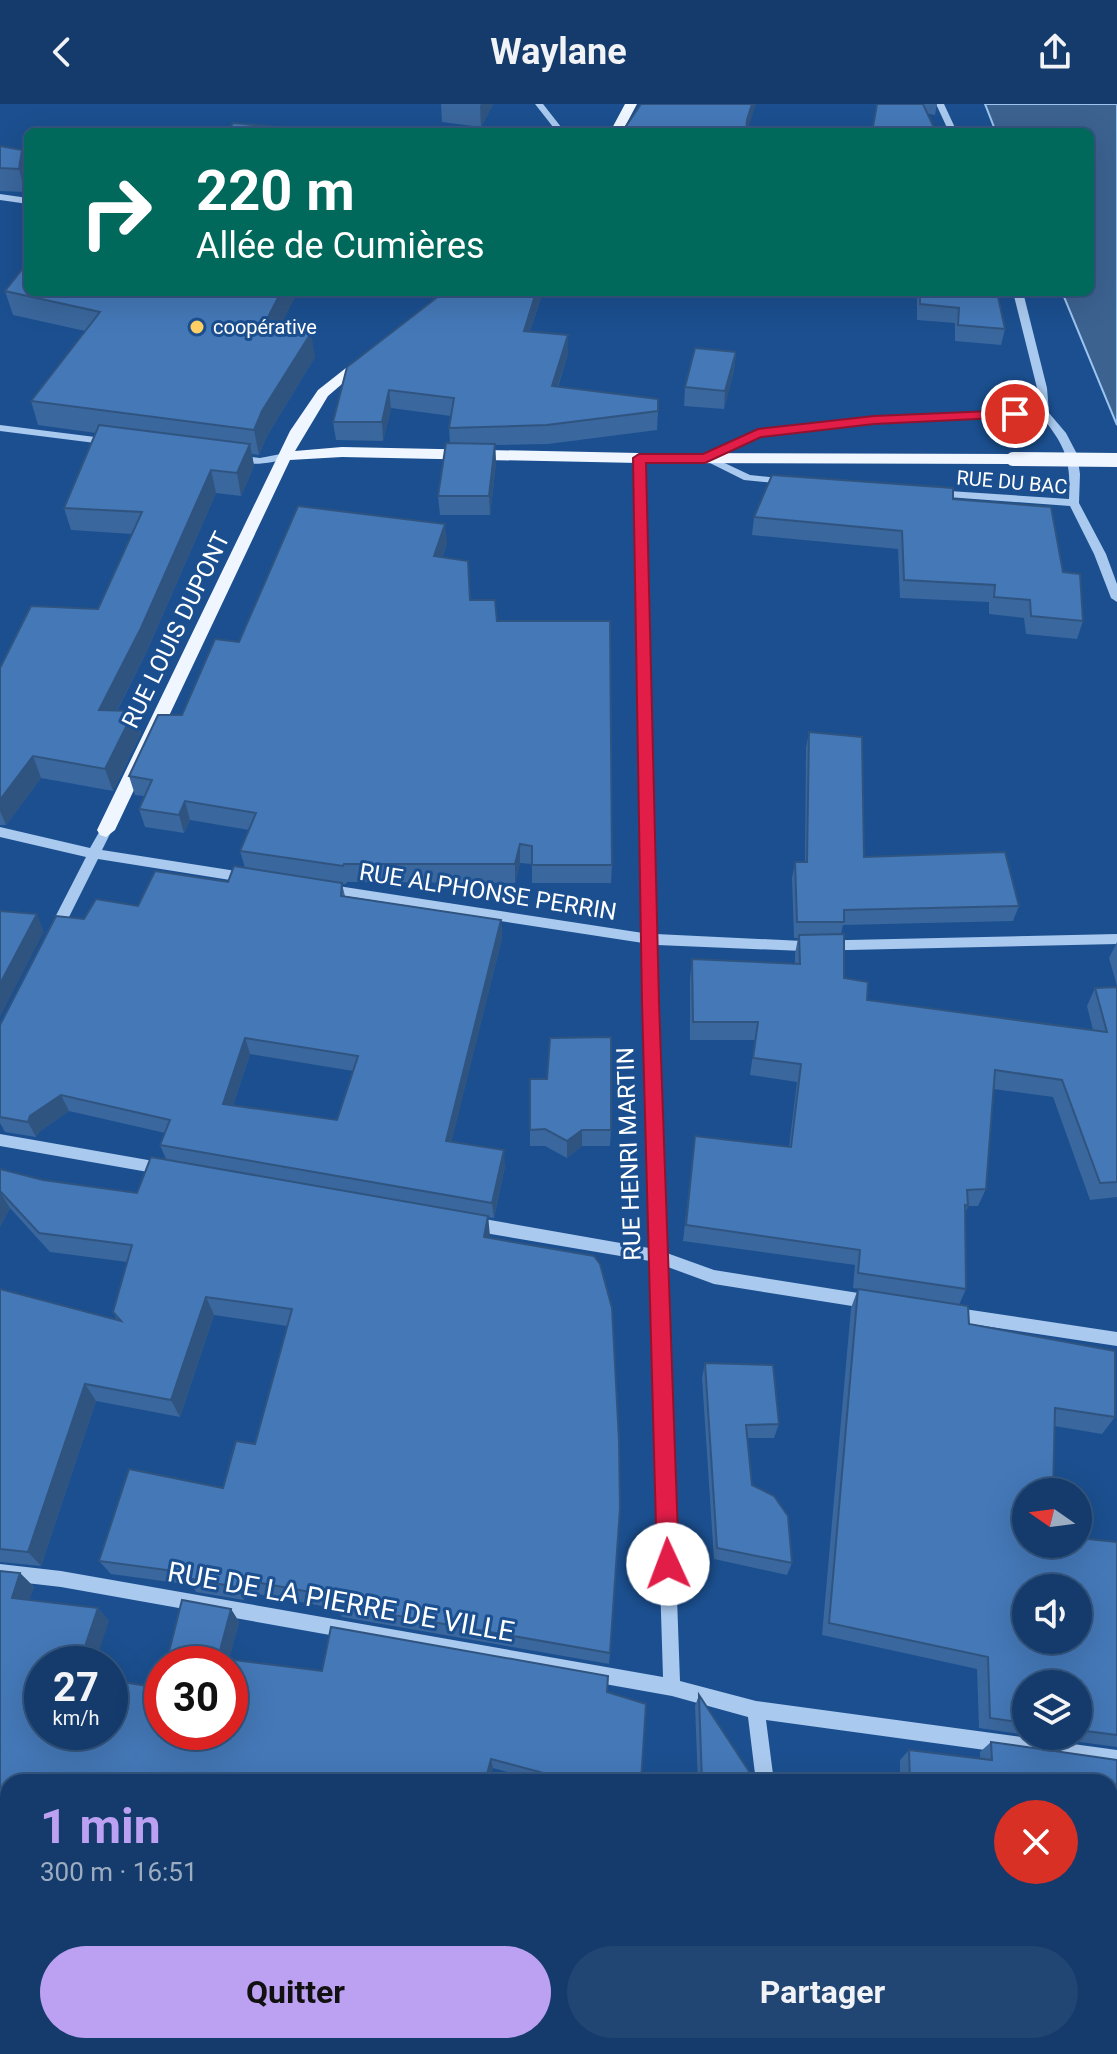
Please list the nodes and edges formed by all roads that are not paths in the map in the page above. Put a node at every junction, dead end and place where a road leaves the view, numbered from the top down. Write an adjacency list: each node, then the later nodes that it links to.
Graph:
1 (539, 104): 4 (street)
2 (631, 104): 5 (main road)
3 (940, 104): 6 (street)
4 (558, 128)
5 (618, 128)
6 (951, 128)
7 (0, 197): 8 (street)
8 (24, 200)
9 (1019, 296): 11 (street)
10 (373, 350): 14 (main road, RUE LOUIS DUPONT)
11 (1044, 413): 17 (street); 21 (street)
12 (0, 428): 13 (street)
13 (121, 444)
14 (286, 456): 15 (street); 16 (main road); 23 (main road, RUE LOUIS DUPONT)
15 (229, 457)
16 (639, 458): 17 (main road); 28 (street, RUE HENRI MARTIN)
17 (705, 458): 18 (main road, bridge); 19 (street)
18 (1117, 460)
19 (796, 482)
20 (923, 492): 21 (street, RUE DU BAC)
21 (1074, 503): 22 (street, RUE DU BAC)
22 (1117, 598)
23 (106, 830): 25 (street, RUE LOUIS DUPONT)
24 (0, 832): 25 (street)
25 (94, 854): 26 (street); 30 (street, RUE LOUIS DUPONT)
26 (264, 880)
27 (310, 887): 28 (street, RUE ALPHONSE PERRIN)
28 (649, 939): 29 (street, RUE ALPHONSE PERRIN); 34 (street, RUE HENRI MARTIN)
29 (1117, 939)
30 (44, 953)
31 (0, 1140): 32 (street)
32 (188, 1173)
33 (454, 1220): 34 (street)
34 (657, 1256): 35 (street); 39 (street, RUE HENRI MARTIN)
35 (884, 1303)
36 (931, 1311): 37 (street)
37 (1117, 1339)
38 (0, 1572): 39 (street, RUE DE LA PIERRE DE VILLE)
39 (672, 1687): 40 (street)
40 (756, 1710): 41 (street); 42 (street)
41 (1117, 1759)
42 (764, 1774)

